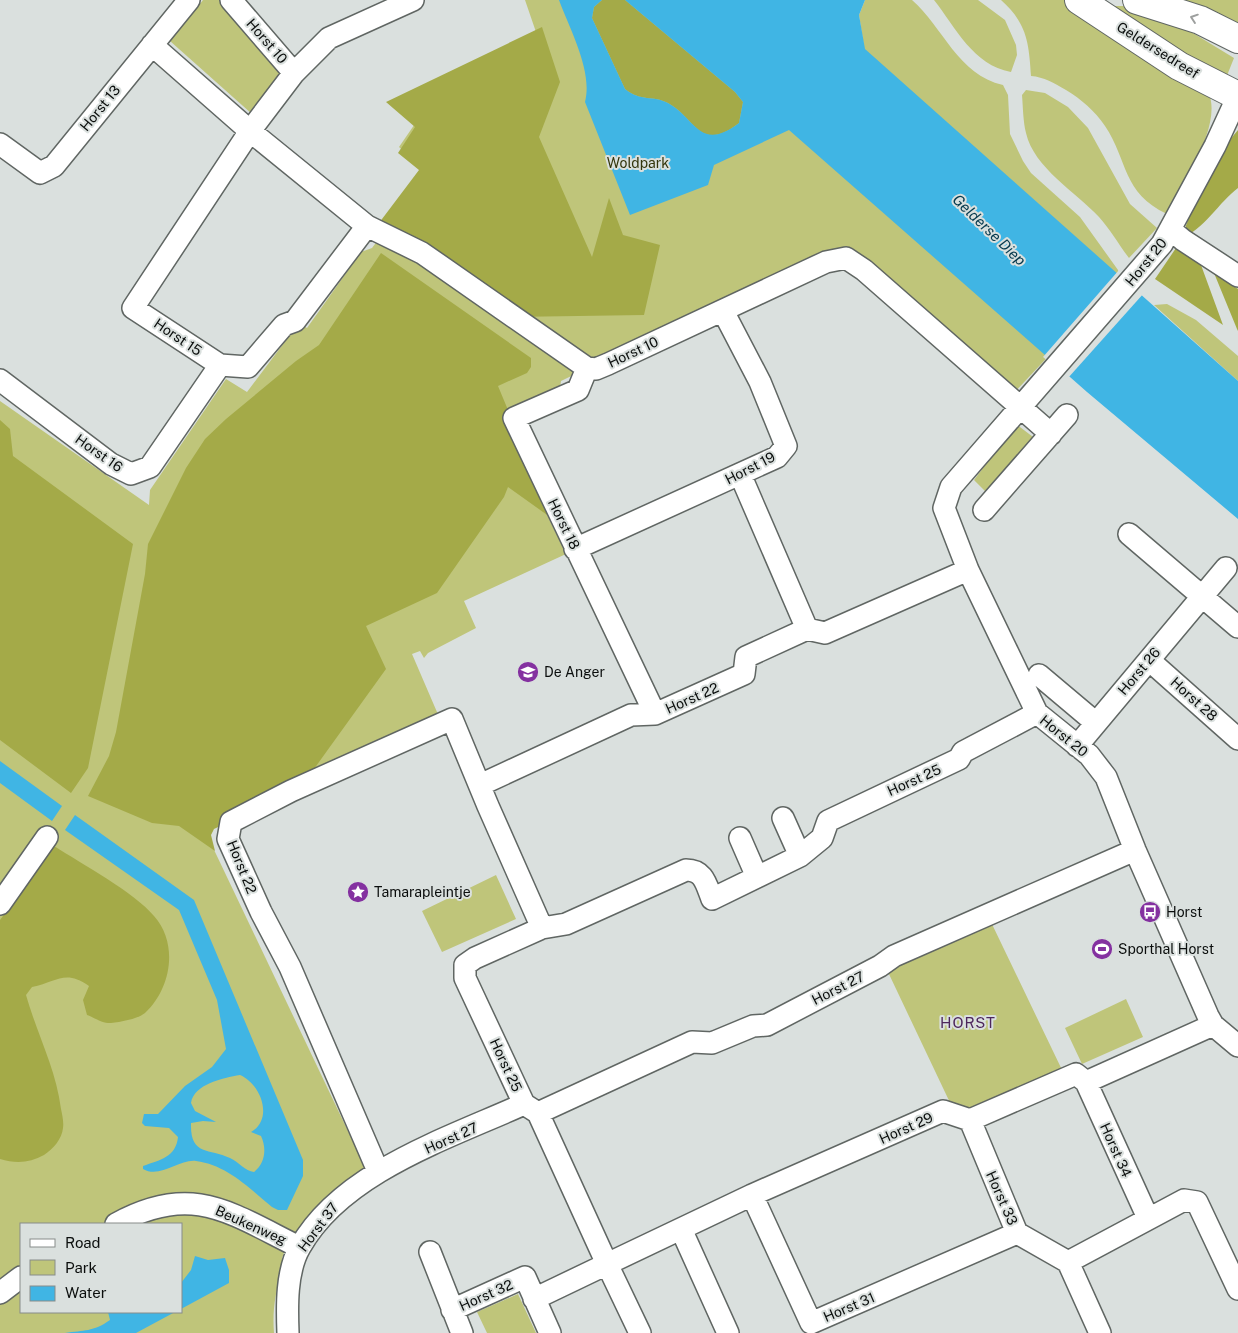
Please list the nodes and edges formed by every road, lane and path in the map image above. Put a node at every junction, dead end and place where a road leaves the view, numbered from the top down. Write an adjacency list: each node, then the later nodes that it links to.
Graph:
1 (189, 0): 7 (street, Horst 13)
2 (231, 0): 8 (street, Horst 10)
3 (413, 0): 8 (street)
4 (1136, 0): 6 (main road, one-way to 4)
5 (1082, 1): 9 (main road, Geldersedreef)
6 (1238, 39)
7 (152, 45): 10 (street); 11 (street, Horst 13)
8 (294, 73): 10 (street, Horst 10)
9 (1238, 96): 13 (street, Horst 20)
10 (250, 131): 12 (street); 16 (street, Horst 15)
11 (0, 144)
12 (367, 226): 16 (street); 17 (street)
13 (1171, 230): 14 (street); 19 (street, Horst 20)
14 (1237, 276)
15 (723, 311): 17 (street, Horst 10); 19 (street, Horst 10); 22 (street, Horst 19)
16 (220, 366): 18 (street, Horst 16)
17 (587, 368): 25 (street, Horst 18)
18 (0, 380)
19 (1020, 406): 21 (street); 27 (street, Horst 20)
20 (1067, 415): 21 (street)
21 (1051, 434): 23 (street)
22 (740, 474): 25 (street, Horst 19); 30 (street)
23 (984, 510)
24 (1129, 534): 28 (street)
25 (576, 549): 34 (street, Horst 18)
26 (1226, 568): 28 (street, Horst 26)
27 (968, 570): 30 (street, Horst 22); 33 (street, Horst 20)
28 (1202, 597): 29 (street); 31 (street, Horst 26)
29 (1238, 627)
30 (807, 629): 34 (street, Horst 22)
31 (1149, 660): 35 (street, Horst 26); 36 (street, Horst 28)
32 (1039, 674): 35 (street)
33 (1037, 713): 37 (street, Horst 20); 43 (street, Horst 25)
34 (656, 714): 38 (street, Horst 22)
35 (1096, 723): 37 (street, Horst 26)
36 (1238, 739)
37 (1077, 746): 42 (street, Horst 20)
38 (480, 785): 46 (street, Horst 22); 52 (street, Horst 22)
39 (783, 818): 43 (street)
40 (47, 837): 45 (street)
41 (740, 838): 44 (street)
42 (1135, 850): 47 (street, Horst 20); 50 (street, Horst 27)
43 (800, 856): 44 (street, Horst 25)
44 (757, 877): 46 (street, Horst 25)
45 (0, 904)
46 (542, 928): 50 (street, Horst 25)
47 (1213, 1025): 48 (street); 49 (street)
48 (1238, 1046)
49 (1086, 1082): 51 (street); 54 (street, Horst 34)
50 (531, 1109): 52 (street, Horst 27); 61 (street, Horst 25)
51 (970, 1120): 53 (street, Horst 29); 57 (street, Horst 33)
52 (378, 1171): 58 (street, Horst 37)
53 (752, 1195): 56 (street, Horst 29); 67 (street, Horst 31)
54 (1148, 1218): 60 (street); 63 (street)
55 (118, 1223): 58 (street, Beukenweg)
56 (682, 1229): 61 (street, Horst 29); 72 (street)
57 (1017, 1233): 60 (street, Horst 33); 67 (street, Horst 31)
58 (299, 1247): 68 (street, Horst 37)
59 (430, 1252): 66 (street, Horst 32)
60 (1068, 1262): 73 (street)
61 (607, 1264): 65 (street, Horst 32); 71 (street)
62 (20, 1278): 64 (street)
63 (1238, 1289)
64 (0, 1293)
65 (534, 1299): 66 (street, Horst 32); 70 (street, Horst 32)
66 (452, 1310): 69 (street, Horst 32)
67 (813, 1328)
68 (288, 1333)
69 (462, 1333)
70 (550, 1333)
71 (640, 1333)
72 (728, 1333)
73 (1100, 1333)

